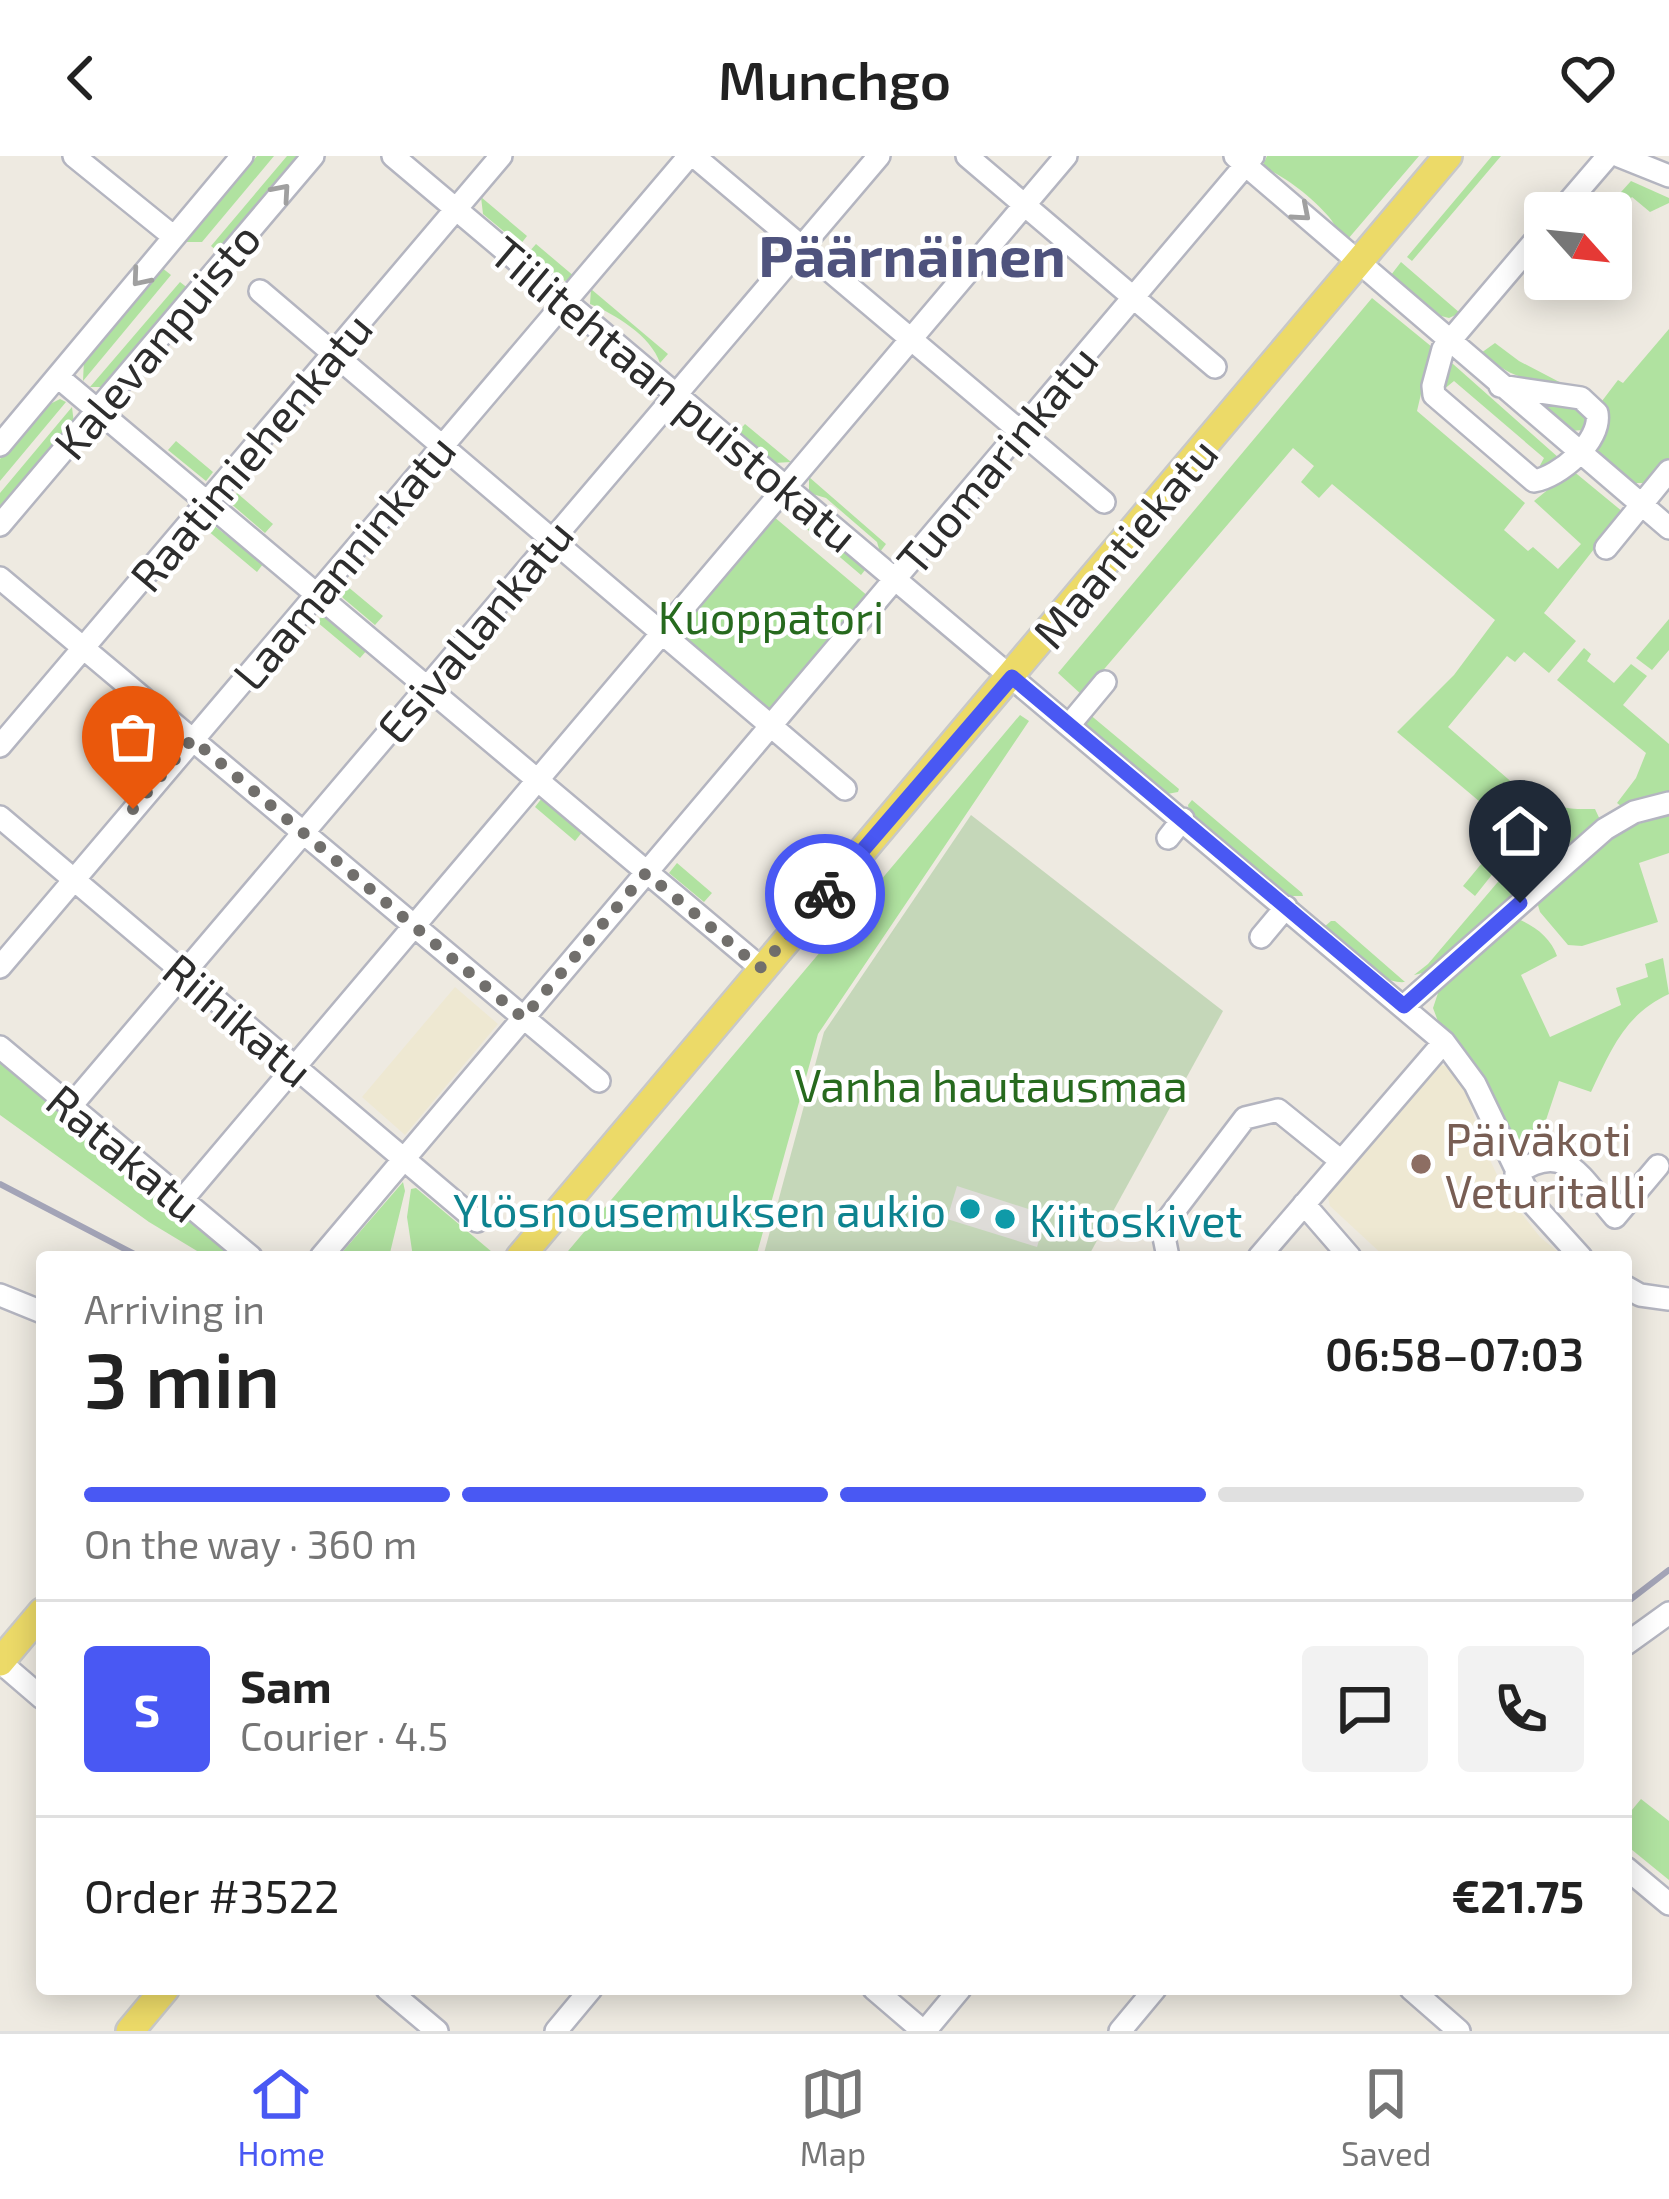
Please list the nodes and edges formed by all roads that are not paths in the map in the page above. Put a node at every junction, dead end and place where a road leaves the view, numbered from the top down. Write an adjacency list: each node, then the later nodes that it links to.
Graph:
1 (74, 156): 18 (street)
2 (242, 156): 18 (street, Kalevanpuisto)
3 (314, 156): 32 (street, Kalevanpuisto, one-way to 3)
4 (393, 156): 17 (street, Tiilitehtaan puistokatu)
5 (501, 156): 17 (street, Raatimiehenkatu)
6 (691, 156): 19 (street); 24 (street, Laamanninkatu)
7 (879, 156): 19 (street, Esivallankatu)
8 (967, 156): 16 (street)
9 (1066, 156): 16 (street)
10 (1448, 156): 21 (main road, Maantiekatu)
11 (1608, 156): 15 (street)
12 (1619, 156): 14 (street)
13 (1245, 159): 21 (street, one-way to 21); 23 (street, Tuomarinkatu)
14 (1669, 176)
15 (1576, 192)
16 (1024, 205): 23 (street); 25 (street)
17 (456, 209): 24 (street, Tiilitehtaan puistokatu); 27 (street, Raatimiehenkatu)
18 (174, 237): 29 (street, Kalevanpuisto, one-way to 29)
19 (801, 247): 25 (street); 31 (street, Esivallankatu)
20 (1524, 254): 26 (street)
21 (1358, 262): 26 (street); 51 (main road, Maantiekatu)
22 (260, 291): 27 (street)
23 (1134, 297): 28 (street); 33 (street, Tuomarinkatu)
24 (565, 301): 31 (street, Tiilitehtaan puistokatu); 35 (street, Laamanninkatu)
25 (910, 338): 33 (street); 38 (street)
26 (1450, 340): 30 (street); 36 (street)
27 (333, 353): 35 (street); 39 (street, Raatimiehenkatu)
28 (1215, 367)
29 (58, 377): 32 (street); 34 (street, Kalevanpuisto)
30 (1499, 386): 36 (street); 36 (street)
31 (676, 394): 38 (street, Tiilitehtaan puistokatu); 44 (street, Esivallankatu)
32 (97, 409): 39 (street); 42 (street, Kalevanpuisto)
33 (1020, 431): 40 (street); 47 (street, Tuomarinkatu)
34 (0, 445)
35 (442, 445): 44 (street); 48 (street, Laamanninkatu)
36 (1578, 453): 41 (street)
37 (1669, 471): 41 (street)
38 (786, 487): 47 (street, Tiilitehtaan puistokatu); 49 (street)
39 (207, 501): 48 (street); 50 (street, Raatimiehenkatu)
40 (1104, 502)
41 (1640, 505): 43 (street); 45 (street)
42 (0, 525)
43 (1669, 528)
44 (551, 538): 49 (street); 53 (street, Esivallankatu)
45 (1606, 548)
46 (0, 578): 50 (street)
47 (895, 579): 51 (street, Tiilitehtaan puistokatu); 54 (street, Tuomarinkatu)
48 (315, 593): 53 (street); 56 (street, Laamanninkatu)
49 (662, 633): 54 (street); 58 (street)
50 (83, 648): 56 (street); 57 (street, Raatimiehenkatu)
51 (1012, 677): 55 (street, Tiilitehtaan puistokatu); 71 (main road, Maantiekatu)
52 (1106, 682): 55 (street)
53 (425, 686): 58 (street); 63 (street, Esivallankatu)
54 (771, 726): 59 (street); 65 (street, Tuomarinkatu)
55 (1076, 738): 62 (street, Tiilitehtaan puistokatu)
56 (192, 739): 63 (street); 66 (street, Laamanninkatu)
57 (0, 746)
58 (537, 780): 65 (street); 68 (street)
59 (845, 789)
60 (1669, 802): 73 (street)
61 (0, 817): 66 (street, Riihikatu)
62 (1183, 819): 64 (street); 67 (street, Tiilitehtaan puistokatu)
63 (303, 832): 68 (street); 72 (street, Esivallankatu)
64 (1168, 838)
65 (646, 873): 71 (street); 74 (street, Tuomarinkatu)
66 (73, 879): 70 (street, Laamanninkatu); 72 (street, Riihikatu)
67 (1286, 907): 69 (street); 73 (street, Tiilitehtaan puistokatu)
68 (414, 926): 74 (street); 77 (street)
69 (1261, 938)
70 (0, 967)
71 (760, 968): 89 (main road, Maantiekatu)
72 (184, 972): 77 (street, Riihikatu); 79 (street, Esivallankatu)
73 (1404, 1006): 75 (street, Tiilitehtaan puistokatu)
74 (523, 1018): 78 (street); 80 (street, Tuomarinkatu)
75 (1444, 1042): 81 (street); 83 (street, Tiilitehtaan puistokatu)
76 (0, 1047): 79 (street, Ratakatu)
77 (295, 1066): 80 (street, Riihikatu); 84 (street)
78 (599, 1081)
79 (70, 1107): 84 (street, Ratakatu)
80 (404, 1159): 86 (street, Riihikatu); 88 (street, Tuomarinkatu)
81 (1341, 1161): 85 (street); 90 (street)
82 (1658, 1166): 83 (street)
83 (1516, 1174): 93 (street, Tiilitehtaan puistokatu)
84 (182, 1200): 87 (street, Ratakatu)
85 (1304, 1204): 91 (street); 92 (street)
86 (477, 1221)
87 (244, 1251)
88 (326, 1251)
89 (526, 1251)
90 (1167, 1251)
91 (1263, 1251)
92 (1345, 1251)
93 (1576, 1251)
94 (1632, 1290): 96 (street)
95 (0, 1294): 97 (street)
96 (1669, 1299)
97 (36, 1309)
98 (1669, 1612): 100 (street)
99 (36, 1619): 101 (main road)
100 (1632, 1640)
101 (0, 1662): 102 (street)
102 (36, 1693)
103 (1632, 1873): 104 (street)
104 (1669, 1904)
105 (160, 1995): 112 (main road)
106 (394, 1995): 113 (street)
107 (586, 1995): 114 (street)
108 (881, 1995): 115 (street)
109 (955, 1995): 115 (street)
110 (1150, 1995): 116 (street)
111 (1418, 1995): 117 (street)
112 (130, 2031)
113 (436, 2031)
114 (556, 2031)
115 (924, 2031)
116 (1120, 2031)
117 (1459, 2031)

